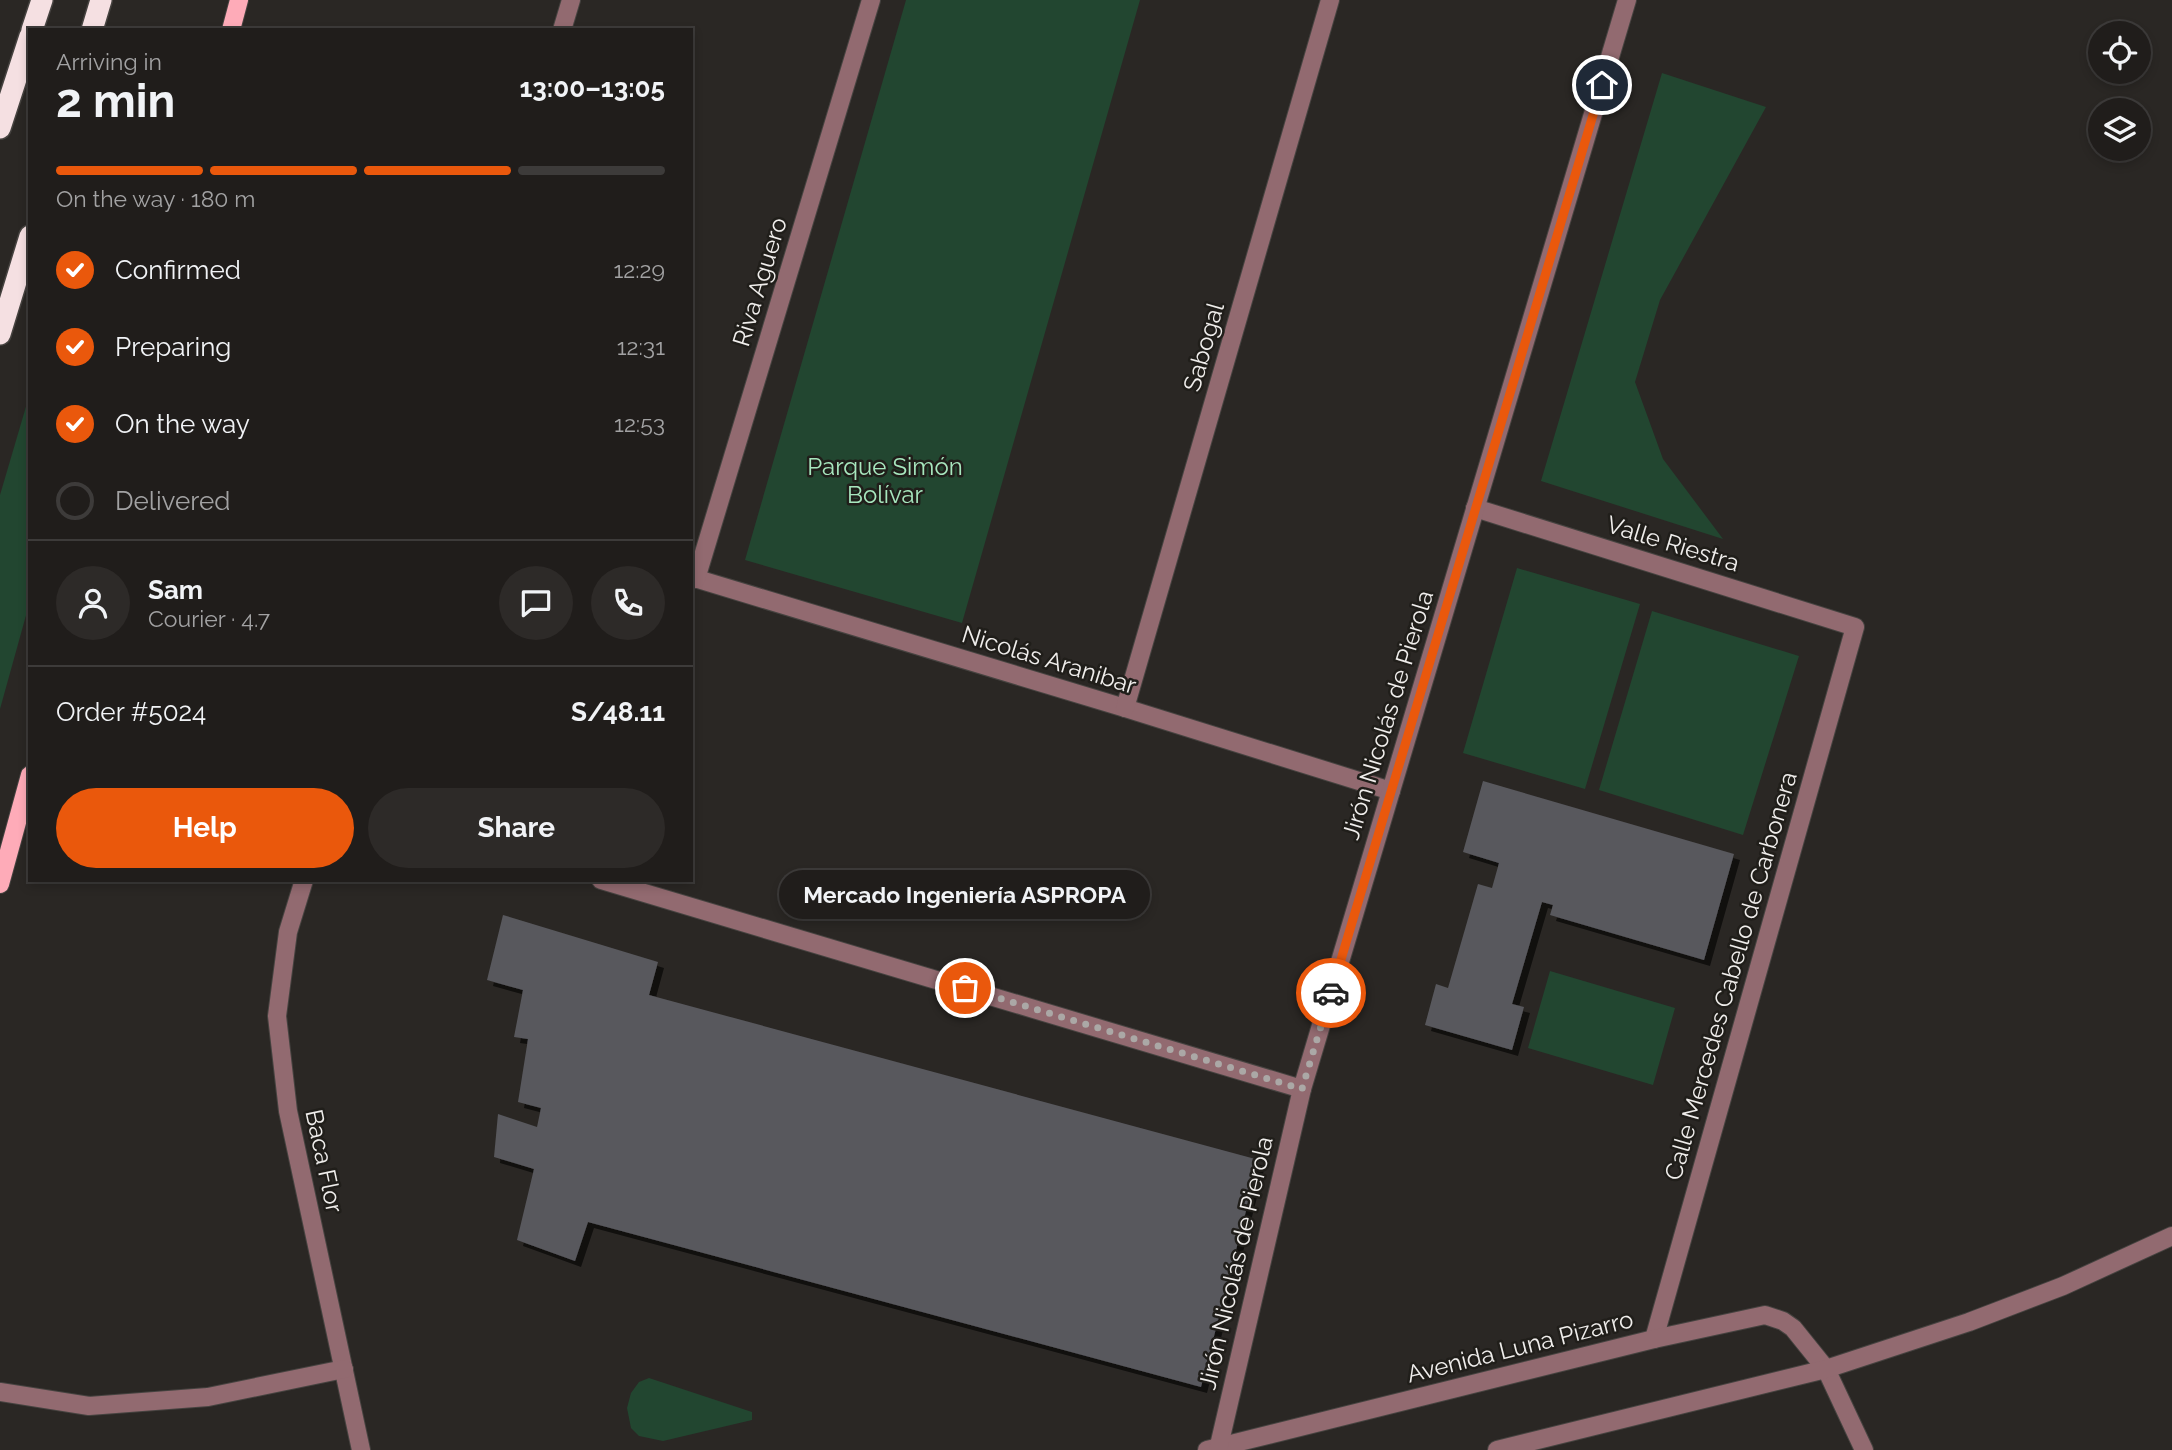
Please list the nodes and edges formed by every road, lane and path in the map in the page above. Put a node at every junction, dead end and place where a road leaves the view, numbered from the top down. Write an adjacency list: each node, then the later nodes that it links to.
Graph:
1 (42, 0): 8 (highway)
2 (101, 0): 9 (highway)
3 (239, 0): 10 (main road)
4 (571, 0): 11 (street)
5 (871, 0): 17 (street, Riva Aguero)
6 (1330, 0): 19 (street, Sabogal)
7 (1620, 2): 16 (street, Jirón Nicolás de Pierola)
8 (33, 28)
9 (93, 28)
10 (232, 28)
11 (563, 28)
12 (28, 42): 13 (highway)
13 (0, 128)
14 (28, 243): 15 (highway)
15 (0, 334)
16 (1475, 508): 18 (street, Valle Riestra); 21 (street, Jirón Nicolás de Pierola)
17 (694, 578): 19 (street, Nicolás Aranibar)
18 (1855, 627): 27 (street, Calle Mercedes Cabello de Carbonera)
19 (1125, 708): 21 (street, Nicolás Aranibar)
20 (28, 782): 24 (main road)
21 (1391, 791): 25 (street, Jirón Nicolás de Pierola)
22 (303, 882): 28 (street, Baca Flor)
23 (608, 882): 25 (street)
24 (0, 884)
25 (1302, 1089): 31 (street, Jirón Nicolás de Pierola)
26 (2172, 1236): 29 (street)
27 (1654, 1339): 29 (street, Avenida Luna Pizarro); 31 (street, Avenida Luna Pizarro)
28 (344, 1369): 30 (street); 32 (street, Baca Flor)
29 (1826, 1369): 33 (street); 34 (street, Avenida Luna Pizarro)
30 (0, 1392)
31 (1214, 1449)
32 (361, 1450)
33 (1497, 1450)
34 (1864, 1450)

